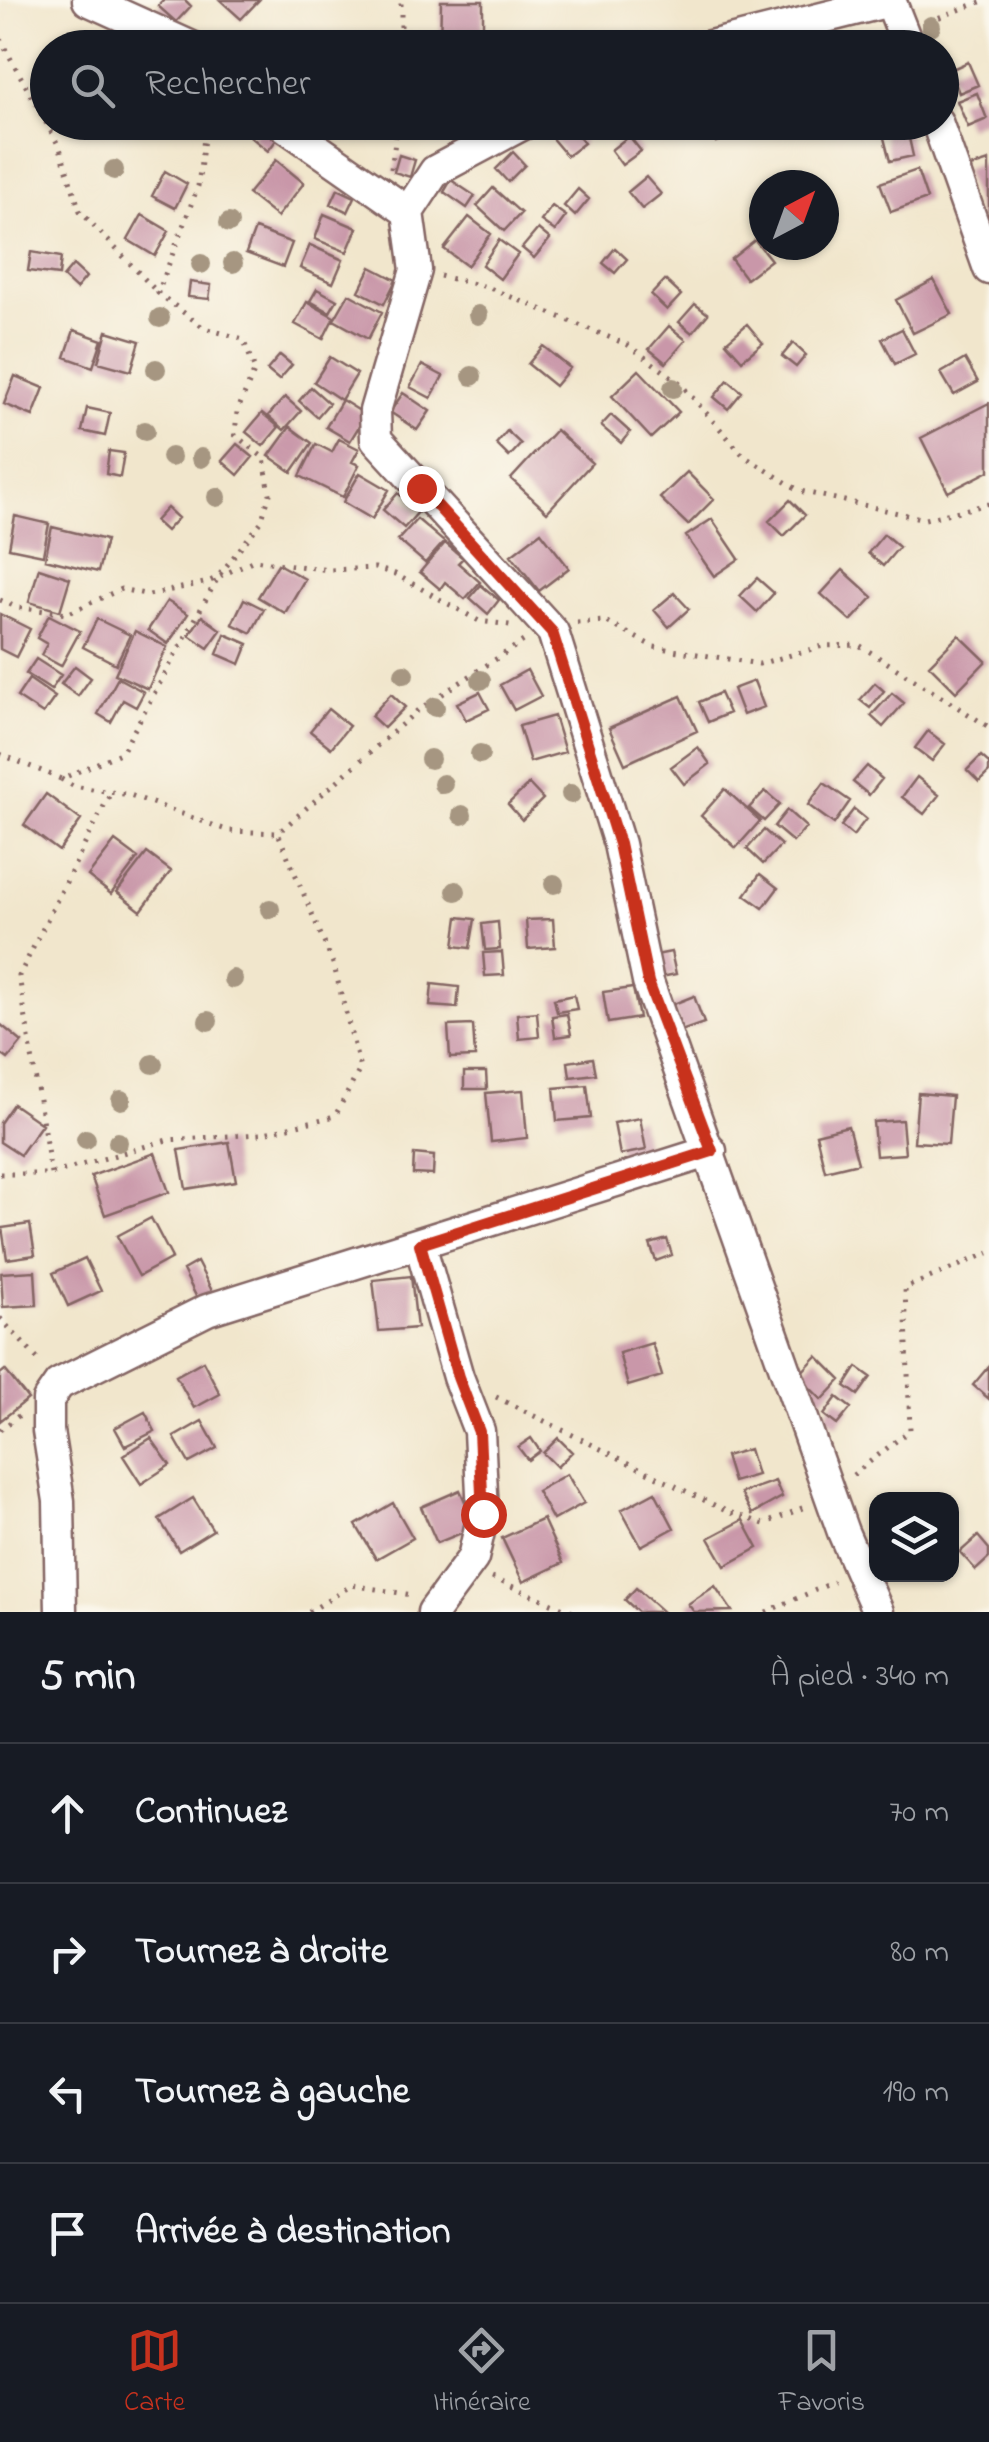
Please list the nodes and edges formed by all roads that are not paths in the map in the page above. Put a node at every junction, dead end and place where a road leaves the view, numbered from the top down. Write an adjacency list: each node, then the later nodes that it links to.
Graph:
1 (88, 0): 3 (street)
2 (890, 0): 4 (street); 5 (street)
3 (154, 30)
4 (772, 30)
5 (902, 30)
6 (303, 140): 9 (street)
7 (492, 140): 9 (street)
8 (943, 140): 10 (street)
9 (398, 204): 11 (street)
10 (989, 270)
11 (712, 1151): 12 (street); 15 (street)
12 (420, 1244): 13 (street); 14 (street)
13 (436, 1606)
14 (61, 1612)
15 (878, 1612)

